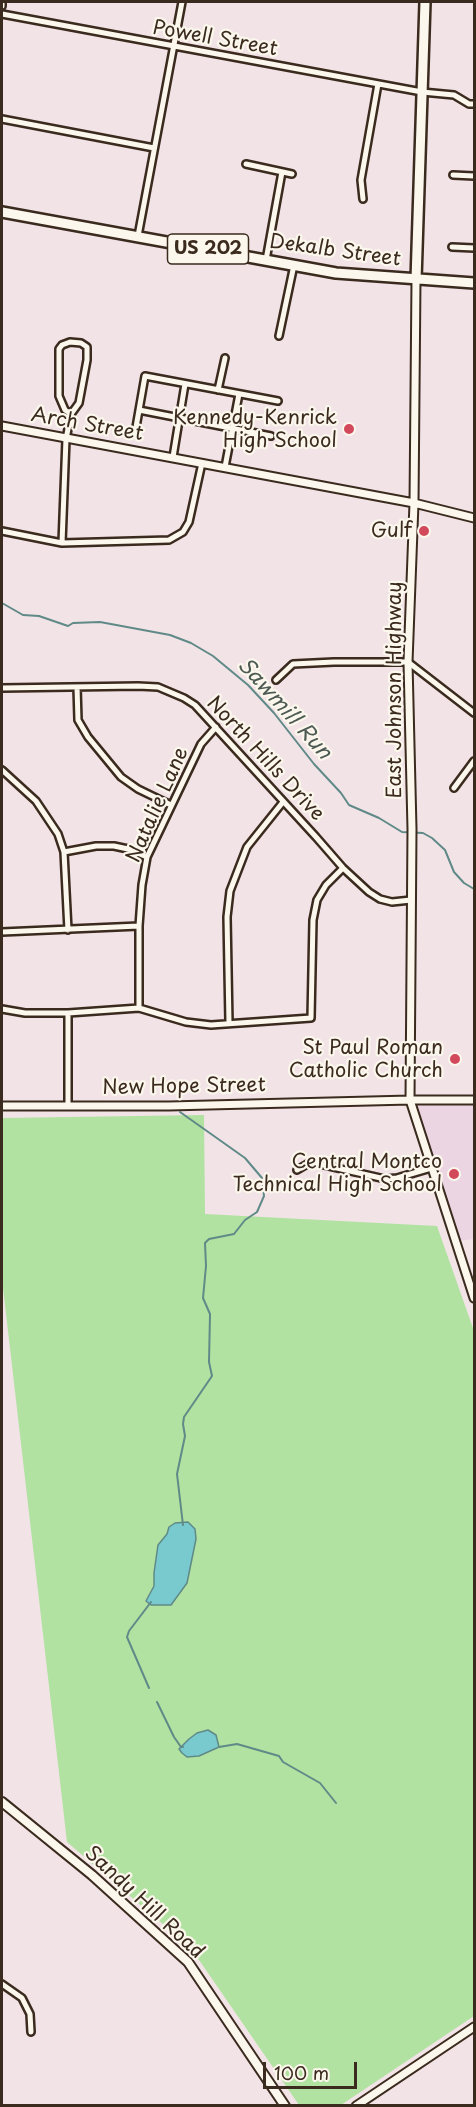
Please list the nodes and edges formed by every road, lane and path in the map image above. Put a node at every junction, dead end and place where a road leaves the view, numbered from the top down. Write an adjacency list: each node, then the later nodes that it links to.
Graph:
1 (182, 2): 4 (street)
2 (425, 2): 6 (highway)
3 (2, 14): 4 (street, Powell Street)
4 (172, 46): 5 (street, Powell Street); 9 (street)
5 (378, 84): 6 (street, Powell Street); 15 (street)
6 (423, 92): 7 (street, Powell Street); 22 (highway)
7 (474, 104)
8 (2, 119): 9 (street)
9 (154, 148): 17 (street)
10 (246, 164): 11 (street)
11 (282, 172): 12 (street); 20 (street)
12 (291, 174)
13 (453, 176): 14 (street)
14 (474, 176)
15 (363, 199)
16 (2, 212): 17 (highway, Dekalb Street / US 202)
17 (138, 236): 20 (highway, Dekalb Street / US 202)
18 (452, 247): 19 (street)
19 (474, 248)
20 (267, 260): 21 (highway, Dekalb Street / US 202)
21 (294, 265): 22 (highway, Dekalb Street / US 202); 24 (street)
22 (416, 280): 23 (highway, US 202); 41 (street, East Johnson Highway)
23 (474, 283)
24 (279, 336)
25 (225, 358): 27 (street)
26 (185, 384): 27 (street); 30 (street); 32 (street)
27 (218, 390): 28 (street)
28 (239, 394): 29 (street); 34 (street)
29 (278, 401)
30 (140, 410): 32 (street); 35 (street)
31 (71, 414): 31 (street); 37 (street)
32 (180, 418): 34 (street); 38 (street)
33 (2, 426): 37 (street, Arch Street)
34 (232, 429): 36 (street); 40 (street)
35 (135, 433)
36 (271, 436)
37 (66, 438): 38 (street, Arch Street); 44 (street)
38 (173, 458): 39 (street, Arch Street)
39 (202, 463): 40 (street, Arch Street); 44 (street)
40 (225, 467): 41 (street, Arch Street)
41 (414, 503): 42 (street, Arch Street); 45 (street, East Johnson Highway)
42 (474, 518)
43 (2, 531): 44 (street)
44 (62, 543)
45 (408, 662): 46 (street); 49 (street); 59 (street, East Johnson Highway)
46 (276, 680)
47 (77, 687): 48 (street, North Hills Drive); 50 (street, North Hills Drive); 55 (street)
48 (2, 688)
49 (474, 713)
50 (216, 727): 54 (street, North Hills Drive); 55 (street, Natalie Lane)
51 (474, 761): 53 (street)
52 (2, 770): 56 (street)
53 (454, 788)
54 (283, 802): 58 (street, North Hills Drive); 66 (street)
55 (171, 805): 57 (street, Natalie Lane)
56 (64, 852): 57 (street); 61 (street)
57 (147, 857): 60 (street, Natalie Lane)
58 (343, 868): 59 (street, North Hills Drive); 66 (street)
59 (411, 900): 67 (street, East Johnson Highway)
60 (139, 926): 61 (street); 63 (street, Natalie Lane)
61 (68, 930): 62 (street)
62 (2, 932)
63 (139, 1008): 65 (street); 66 (street)
64 (2, 1010): 65 (street)
65 (68, 1013): 69 (street)
66 (229, 1023)
67 (410, 1100): 68 (street, New Hope Street); 69 (street, New Hope Street); 71 (street, East Johnson Highway)
68 (474, 1100)
69 (68, 1105): 70 (street, New Hope Street)
70 (2, 1106)
71 (431, 1168): 72 (street); 73 (street, East Johnson Highway)
72 (297, 1170)
73 (474, 1298)
74 (2, 1802): 78 (main road, Sandy Hill Road)
75 (2, 1984): 77 (street)
76 (474, 2027): 79 (street)
77 (31, 2032)
78 (285, 2106)
79 (357, 2106)

